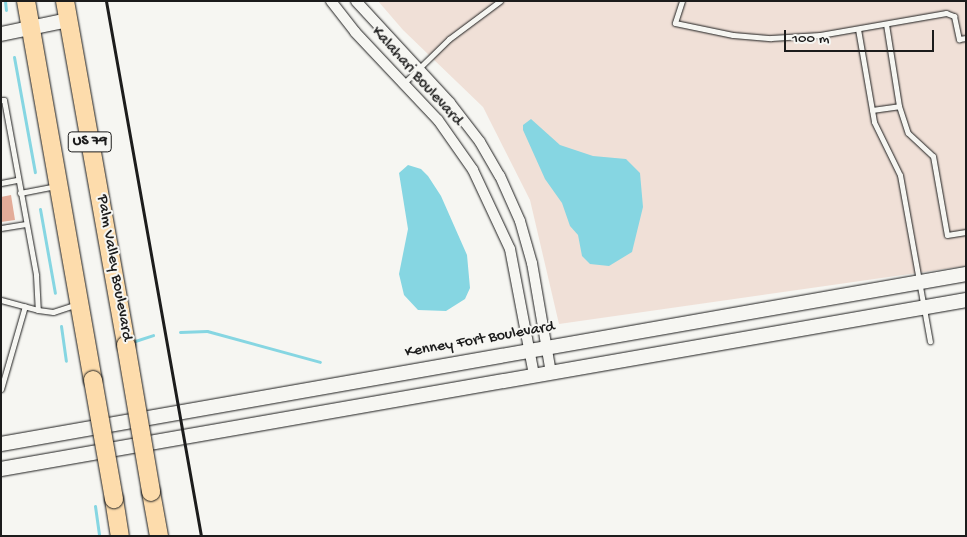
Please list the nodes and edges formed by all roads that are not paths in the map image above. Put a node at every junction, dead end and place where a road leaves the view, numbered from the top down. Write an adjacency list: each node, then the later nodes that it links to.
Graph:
1 (26, 1): 9 (highway, US 79)
2 (65, 1): 7 (highway, Palm Valley Boulevard / US 79)
3 (331, 1): 14 (street, Kalahari Boulevard)
4 (356, 1): 13 (street, Kalahari Boulevard)
5 (500, 1): 13 (lane)
6 (682, 1): 10 (lane)
7 (68, 20): 9 (main road); 42 (highway, Palm Valley Boulevard / US 79, bridge)
8 (886, 24): 10 (lane); 12 (lane); 16 (lane)
9 (31, 28): 11 (main road); 20 (highway, US 79)
10 (858, 29): 17 (lane)
11 (1, 34)
12 (966, 38)
13 (418, 70): 14 (lane); 34 (street, Kalahari Boulevard)
14 (404, 83): 35 (street, Kalahari Boulevard)
15 (1, 100): 18 (lane)
16 (899, 106): 17 (lane); 24 (lane)
17 (872, 110): 26 (lane)
18 (18, 180): 19 (lane); 21 (lane)
19 (1, 183)
20 (58, 185): 21 (lane); 29 (highway, US 79)
21 (20, 194): 22 (lane)
22 (26, 224): 23 (lane); 32 (lane)
23 (1, 228)
24 (966, 232)
25 (966, 274): 26 (main road, Kenney Fort Boulevard)
26 (920, 282): 31 (lane); 34 (main road, Kenney Fort Boulevard)
27 (1, 300): 30 (lane)
28 (966, 300): 31 (main road)
29 (79, 304): 32 (lane); 41 (highway, US 79, bridge)
30 (26, 306): 32 (lane); 38 (lane)
31 (924, 306): 33 (lane); 36 (main road)
32 (38, 310)
33 (930, 341)
34 (547, 346): 35 (main road, Kenney Fort Boulevard); 36 (street, Kalahari Boulevard)
35 (530, 350): 37 (street, Kalahari Boulevard); 39 (main road, Kenney Fort Boulevard)
36 (551, 373): 37 (main road)
37 (534, 376): 40 (main road)
38 (1, 389)
39 (1, 444)
40 (1, 469)
41 (120, 536)
42 (159, 536)

